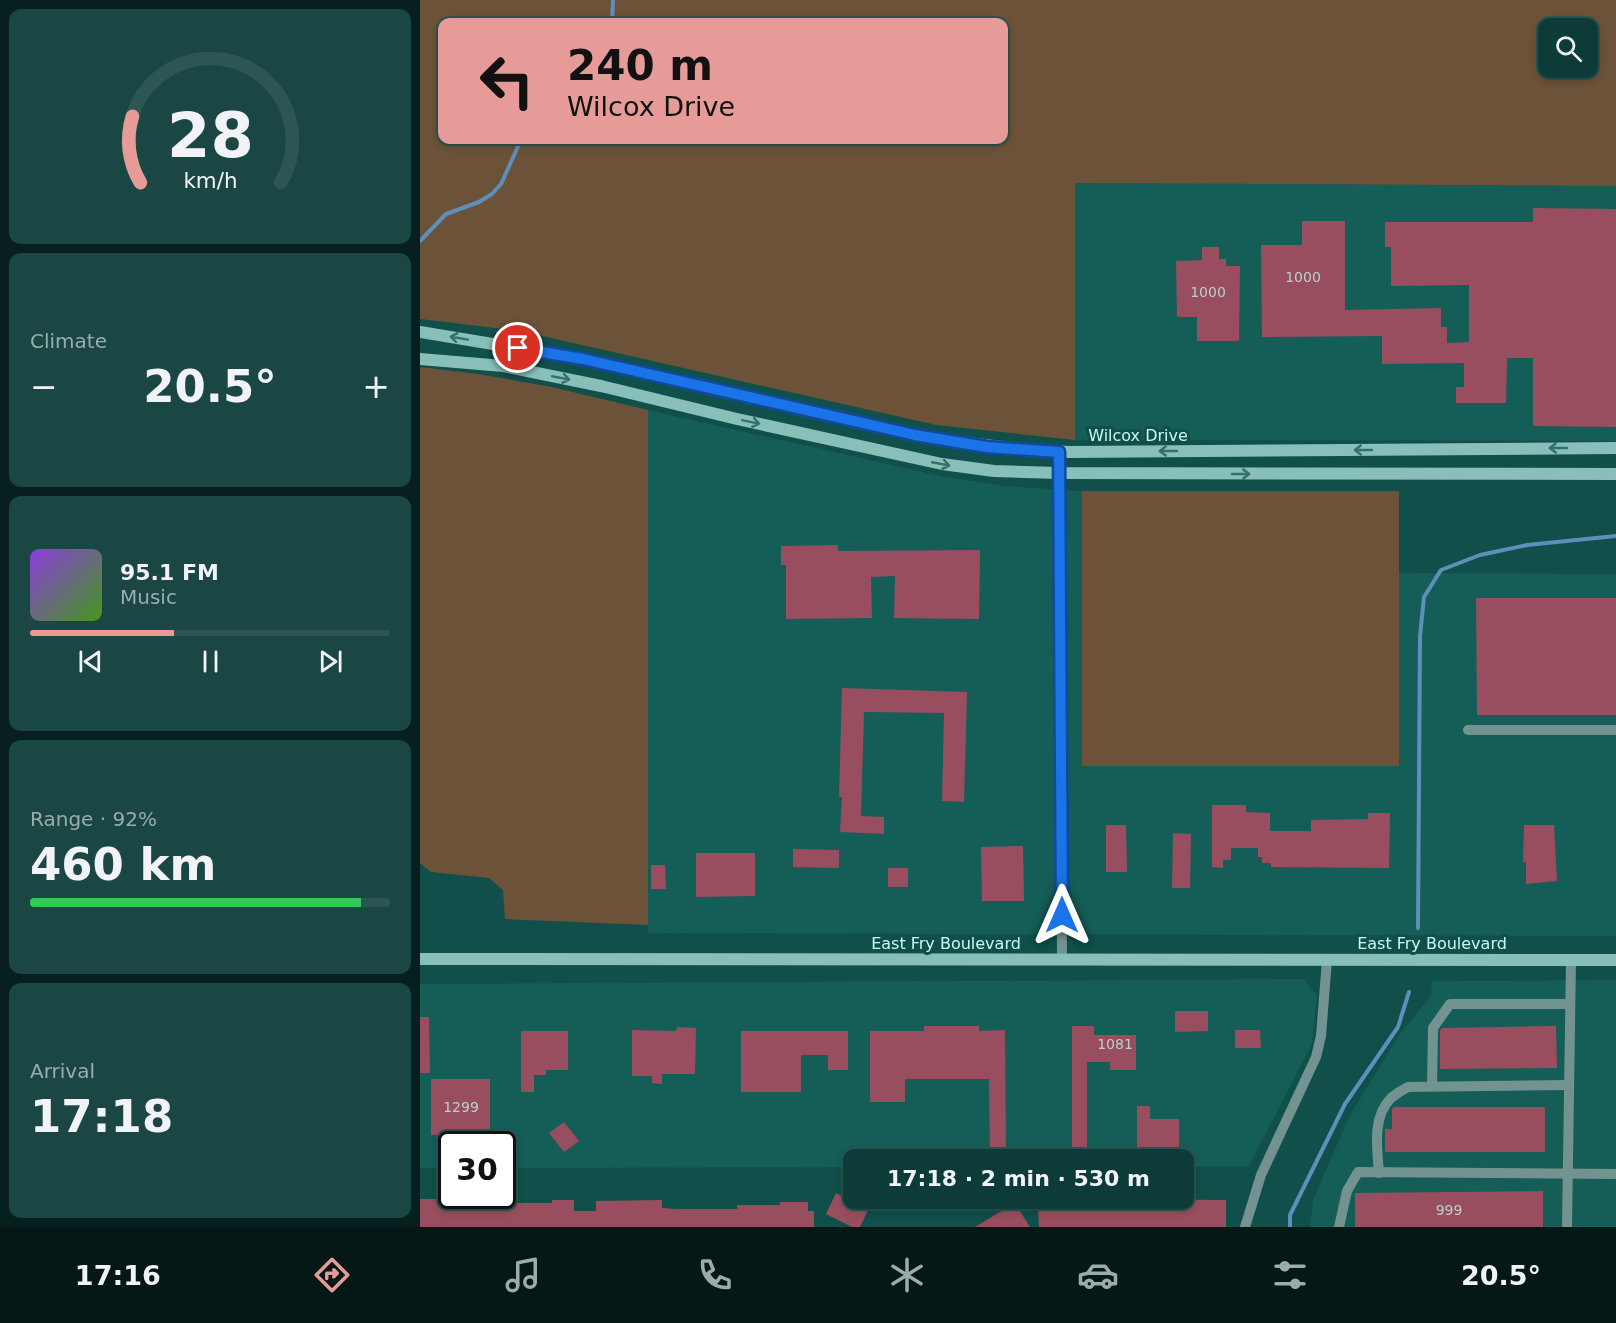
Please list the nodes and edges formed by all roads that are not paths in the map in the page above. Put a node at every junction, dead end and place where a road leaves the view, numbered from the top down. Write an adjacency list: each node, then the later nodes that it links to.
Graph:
1 (420, 332): 4 (street, Wilcox Drive, one-way to 1)
2 (420, 359): 5 (street, one-way to 5)
3 (1616, 448): 4 (street, Wilcox Drive, one-way to 4)
4 (1059, 452): 5 (street)
5 (1058, 473): 6 (street, one-way to 6); 10 (street)
6 (1616, 474)
7 (1468, 730): 8 (street)
8 (1616, 730)
9 (420, 959): 10 (street, East Fry Boulevard)
10 (1062, 960): 11 (street, East Fry Boulevard)
11 (1327, 960): 12 (street, East Fry Boulevard); 20 (street)
12 (1571, 960): 13 (street, East Fry Boulevard); 14 (street)
13 (1616, 960)
14 (1570, 1004): 15 (street); 16 (street)
15 (1568, 1085): 16 (street); 18 (street)
16 (1432, 1086): 17 (street)
17 (1379, 1173): 18 (street); 21 (street)
18 (1567, 1174): 19 (street); 22 (street)
19 (1616, 1174)
20 (1245, 1227)
21 (1339, 1227)
22 (1567, 1227)

